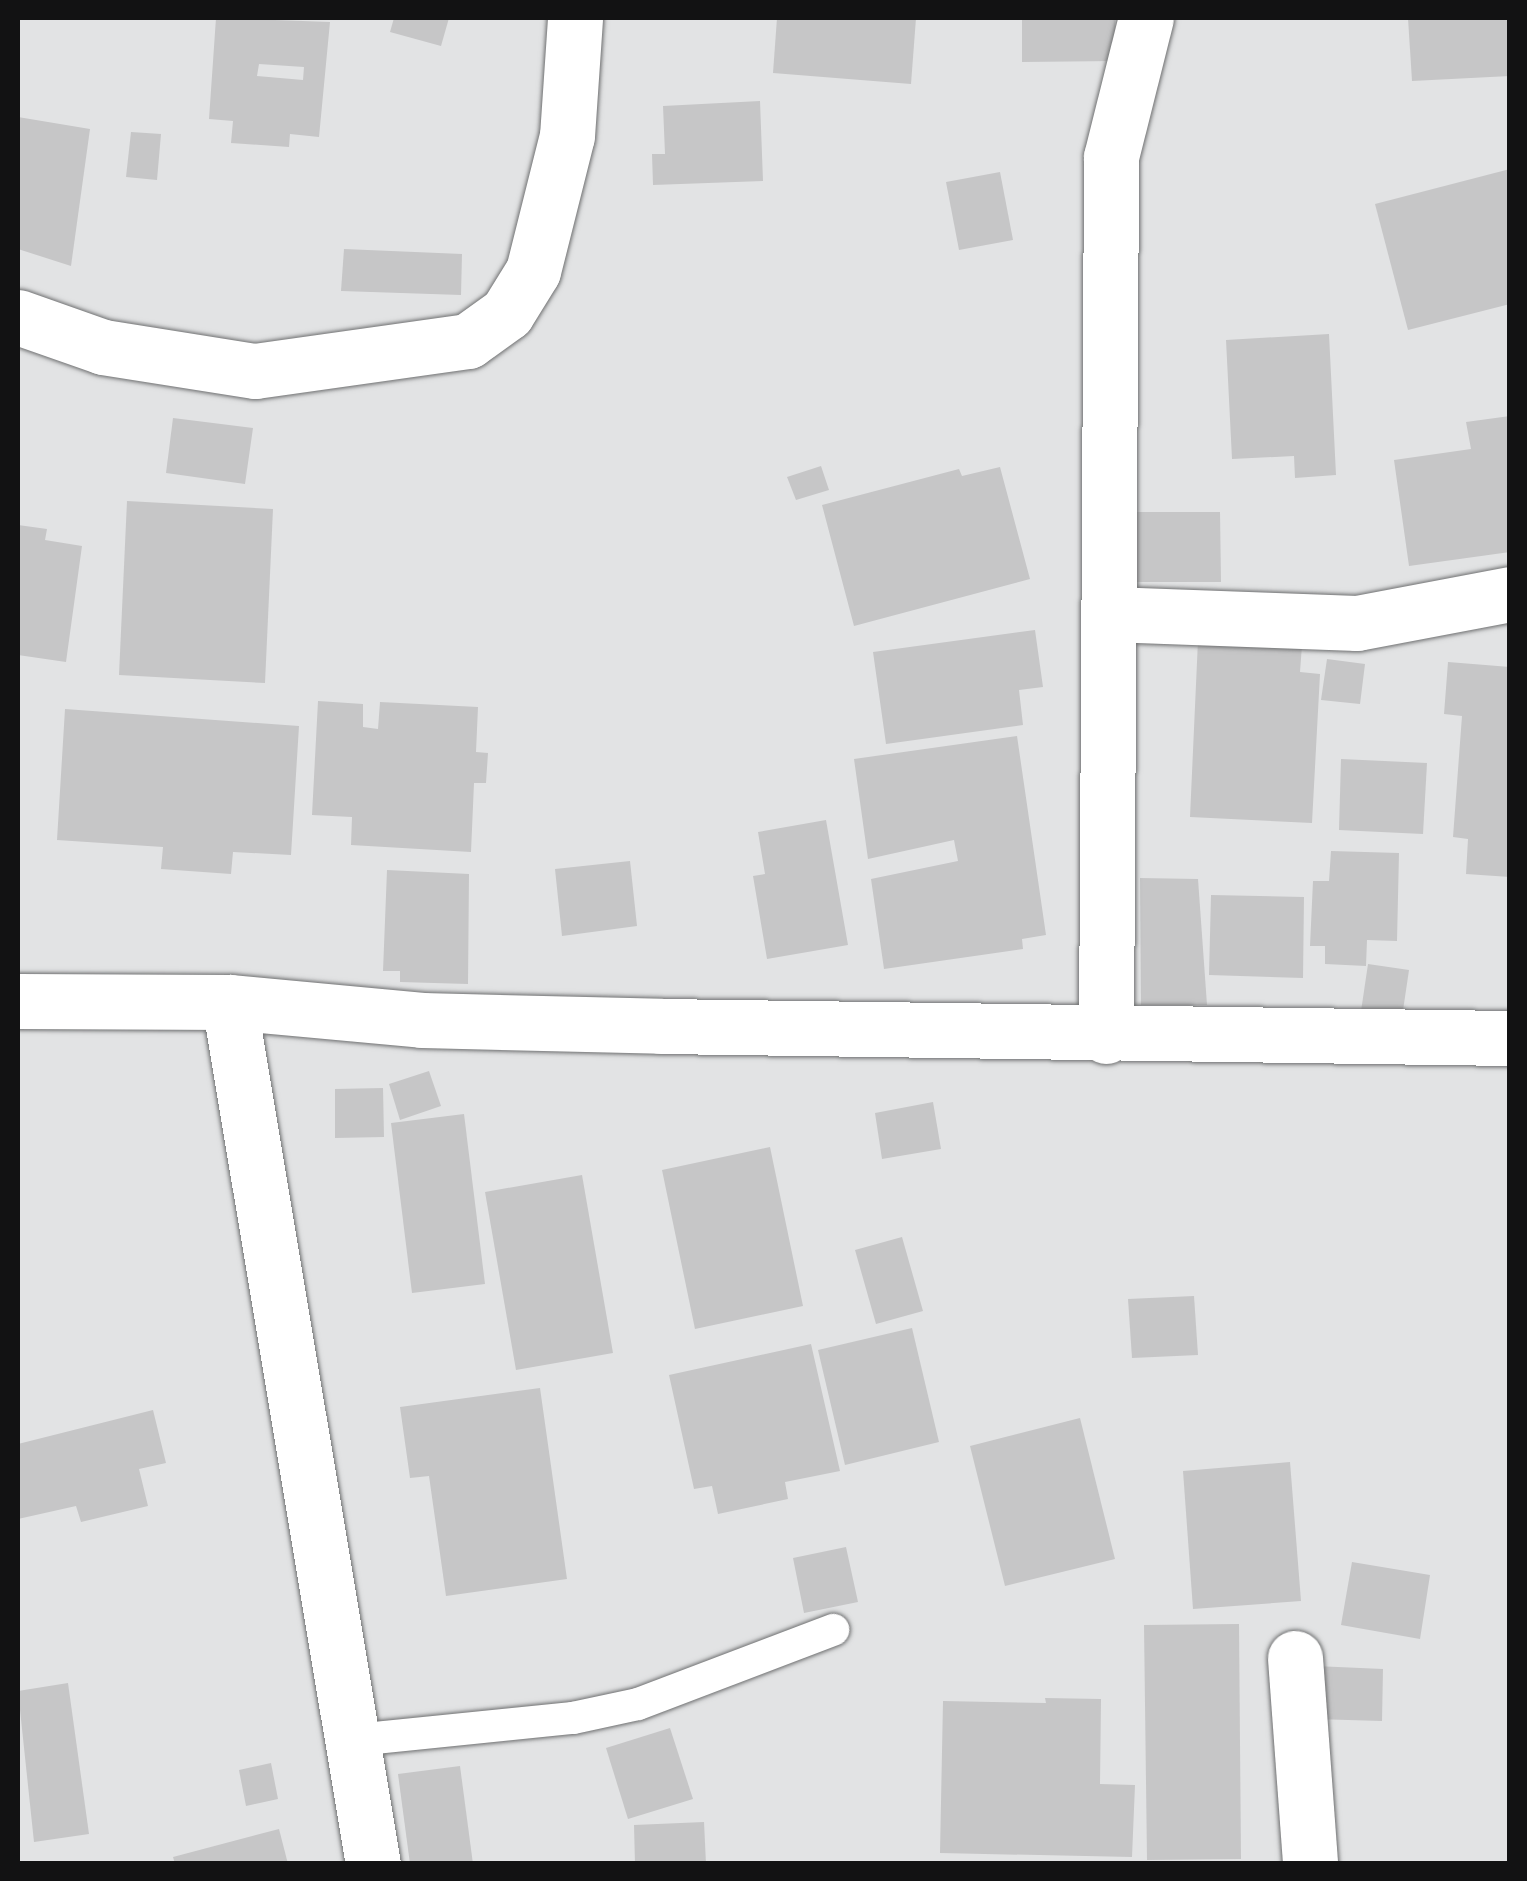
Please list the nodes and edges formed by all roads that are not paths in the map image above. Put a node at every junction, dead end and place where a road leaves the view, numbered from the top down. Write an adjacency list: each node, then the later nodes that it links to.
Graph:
1 (575, 18): 3 (street)
2 (1146, 18): 5 (street)
3 (18, 317)
4 (1510, 594): 5 (street)
5 (1110, 614): 8 (street)
6 (18, 1001): 7 (street)
7 (229, 1002): 8 (street); 12 (street)
8 (1106, 1036): 9 (street)
9 (1510, 1038)
10 (833, 1630): 12 (lane)
11 (1295, 1658): 14 (street)
12 (355, 1740): 13 (street)
13 (373, 1864)
14 (1310, 1864)

